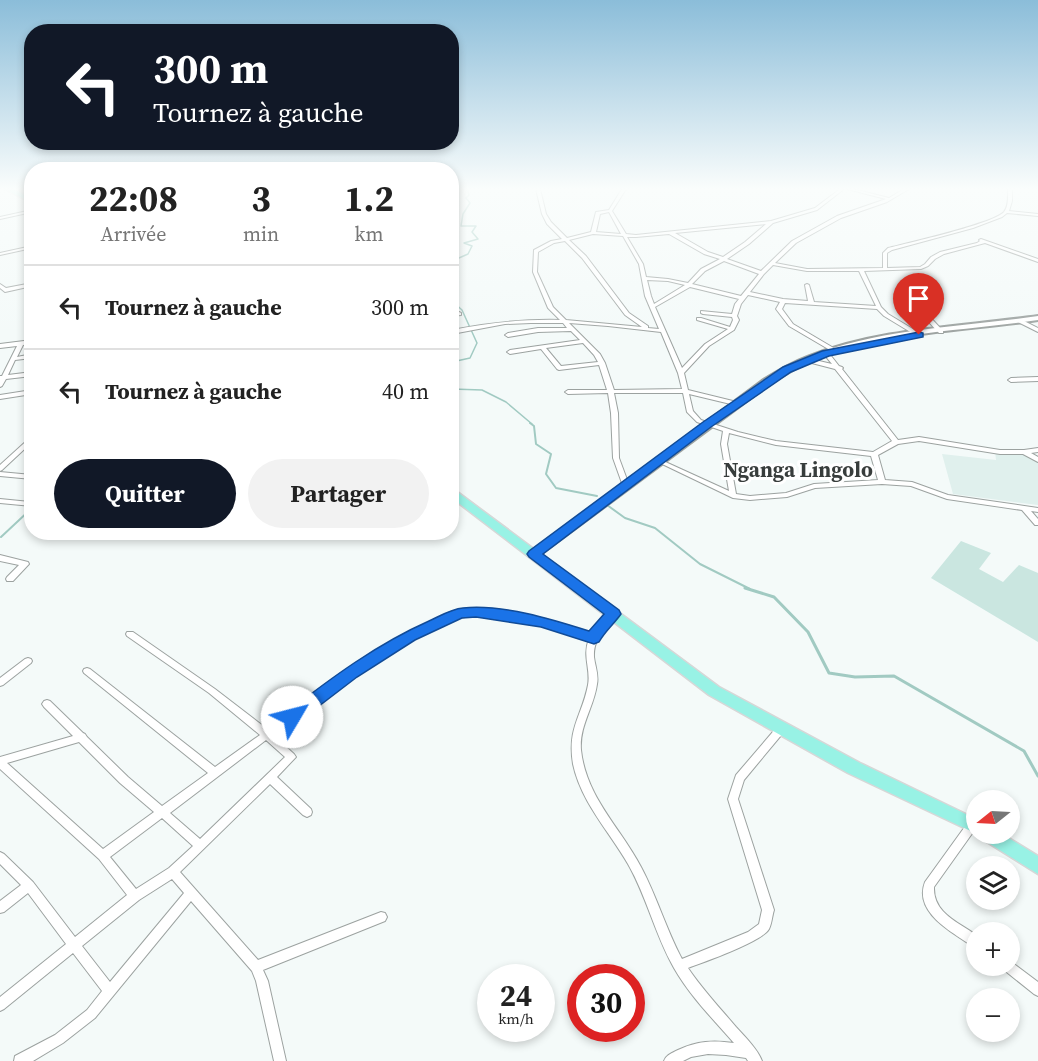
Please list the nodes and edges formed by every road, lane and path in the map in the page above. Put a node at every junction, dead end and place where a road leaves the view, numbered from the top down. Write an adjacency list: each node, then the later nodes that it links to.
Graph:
1 (571, 239): 7 (street)
2 (628, 239): 16 (street)
3 (681, 239): 10 (street)
4 (750, 239): 10 (street)
5 (800, 239): 12 (street)
6 (927, 239): 13 (street)
7 (565, 240): 32 (street); 36 (street)
8 (24, 249): 9 (street)
9 (0, 254)
10 (722, 260): 15 (street); 18 (street)
11 (1038, 261): 13 (street)
12 (774, 264): 14 (street); 15 (street)
13 (885, 268): 14 (street)
14 (861, 269): 26 (street)
15 (762, 273): 21 (street)
16 (645, 278): 18 (street); 25 (street)
17 (0, 285): 20 (street)
18 (689, 285): 22 (street); 25 (street)
19 (807, 285): 24 (street)
20 (24, 286)
21 (748, 293): 22 (street); 23 (street)
22 (743, 298): 28 (street)
23 (783, 301): 24 (street); 49 (street)
24 (811, 303): 26 (street)
25 (654, 306): 39 (street)
26 (879, 308): 42 (street)
27 (703, 312): 28 (street)
28 (734, 316): 35 (street)
29 (927, 318): 40 (street)
30 (1038, 318): 33 (main road)
31 (699, 319): 35 (street)
32 (564, 320): 34 (street); 36 (street); 38 (street)
33 (1020, 321): 37 (street); 40 (main road)
34 (573, 329): 41 (street); 43 (street)
35 (732, 329): 56 (street)
36 (652, 330): 39 (street)
37 (1038, 330)
38 (459, 331)
39 (662, 331): 56 (street)
40 (942, 332): 42 (main road)
41 (508, 335)
42 (919, 335): 49 (main road)
43 (583, 341): 47 (street); 54 (street)
44 (21, 343): 45 (street); 46 (street); 51 (street)
45 (24, 343)
46 (0, 346)
47 (542, 347): 48 (street); 54 (street)
48 (510, 352)
49 (830, 352): 52 (main road); 55 (street)
50 (24, 358): 51 (street)
51 (11, 360): 53 (street); 58 (street)
52 (806, 360): 55 (street); 67 (main road)
53 (0, 362)
54 (602, 363): 62 (street)
55 (840, 368): 70 (street)
56 (681, 373): 63 (street)
57 (24, 375): 58 (street)
58 (1, 378): 61 (street)
59 (1038, 379): 60 (street)
60 (1011, 380)
61 (0, 385)
62 (610, 390): 63 (street); 65 (street); 80 (street)
63 (686, 391): 67 (street); 68 (street)
64 (24, 393): 66 (street)
65 (568, 393)
66 (0, 397)
67 (739, 404): 68 (main road)
68 (707, 425): 69 (street); 76 (main road)
69 (726, 431): 74 (street); 81 (street)
70 (897, 442): 73 (street); 74 (street)
71 (24, 446): 77 (street)
72 (1038, 450): 73 (street)
73 (1024, 452): 75 (street)
74 (874, 454): 79 (street)
75 (1038, 460)
76 (659, 461): 80 (main road); 81 (street)
77 (0, 472): 78 (street)
78 (24, 476)
79 (882, 482): 81 (street); 85 (street)
80 (625, 485): 88 (main road)
81 (734, 496)
82 (0, 501): 84 (street)
83 (459, 502): 88 (main road)
84 (24, 503)
85 (1026, 510): 86 (street); 87 (street)
86 (1038, 510)
87 (1038, 524)
88 (534, 554): 91 (main road)
89 (0, 558): 90 (street)
90 (9, 579)
91 (613, 614): 93 (street); 98 (main road)
92 (130, 634): 99 (street)
93 (594, 638): 99 (street); 121 (street)
94 (27, 661): 96 (street)
95 (87, 671): 102 (street)
96 (0, 683)
97 (47, 704): 100 (street)
98 (780, 730): 106 (main road); 121 (street)
99 (267, 735): 102 (street); 103 (street)
100 (82, 737): 101 (street); 104 (street)
101 (0, 762): 110 (street)
102 (214, 772): 104 (street)
103 (271, 778): 105 (street); 109 (street)
104 (160, 812): 109 (street); 110 (street)
105 (307, 812)
106 (966, 822)
107 (966, 838): 119 (street)
108 (1004, 844): 112 (main road)
109 (200, 845): 113 (street)
110 (104, 856): 116 (street)
111 (0, 857): 114 (street)
112 (1038, 866)
113 (173, 872): 115 (street); 116 (street)
114 (29, 886): 117 (street); 120 (street)
115 (191, 893): 122 (street); 125 (street)
116 (135, 896): 120 (street)
117 (0, 908)
118 (381, 917): 122 (street)
119 (966, 934)
120 (74, 945): 125 (street); 126 (street)
121 (679, 966): 127 (street)
122 (256, 967): 129 (street)
123 (1020, 976): 124 (street)
124 (1038, 990)
125 (110, 992): 128 (street)
126 (0, 1005)
127 (752, 1056): 130 (street)
128 (20, 1061)
129 (280, 1061)
130 (670, 1061)

